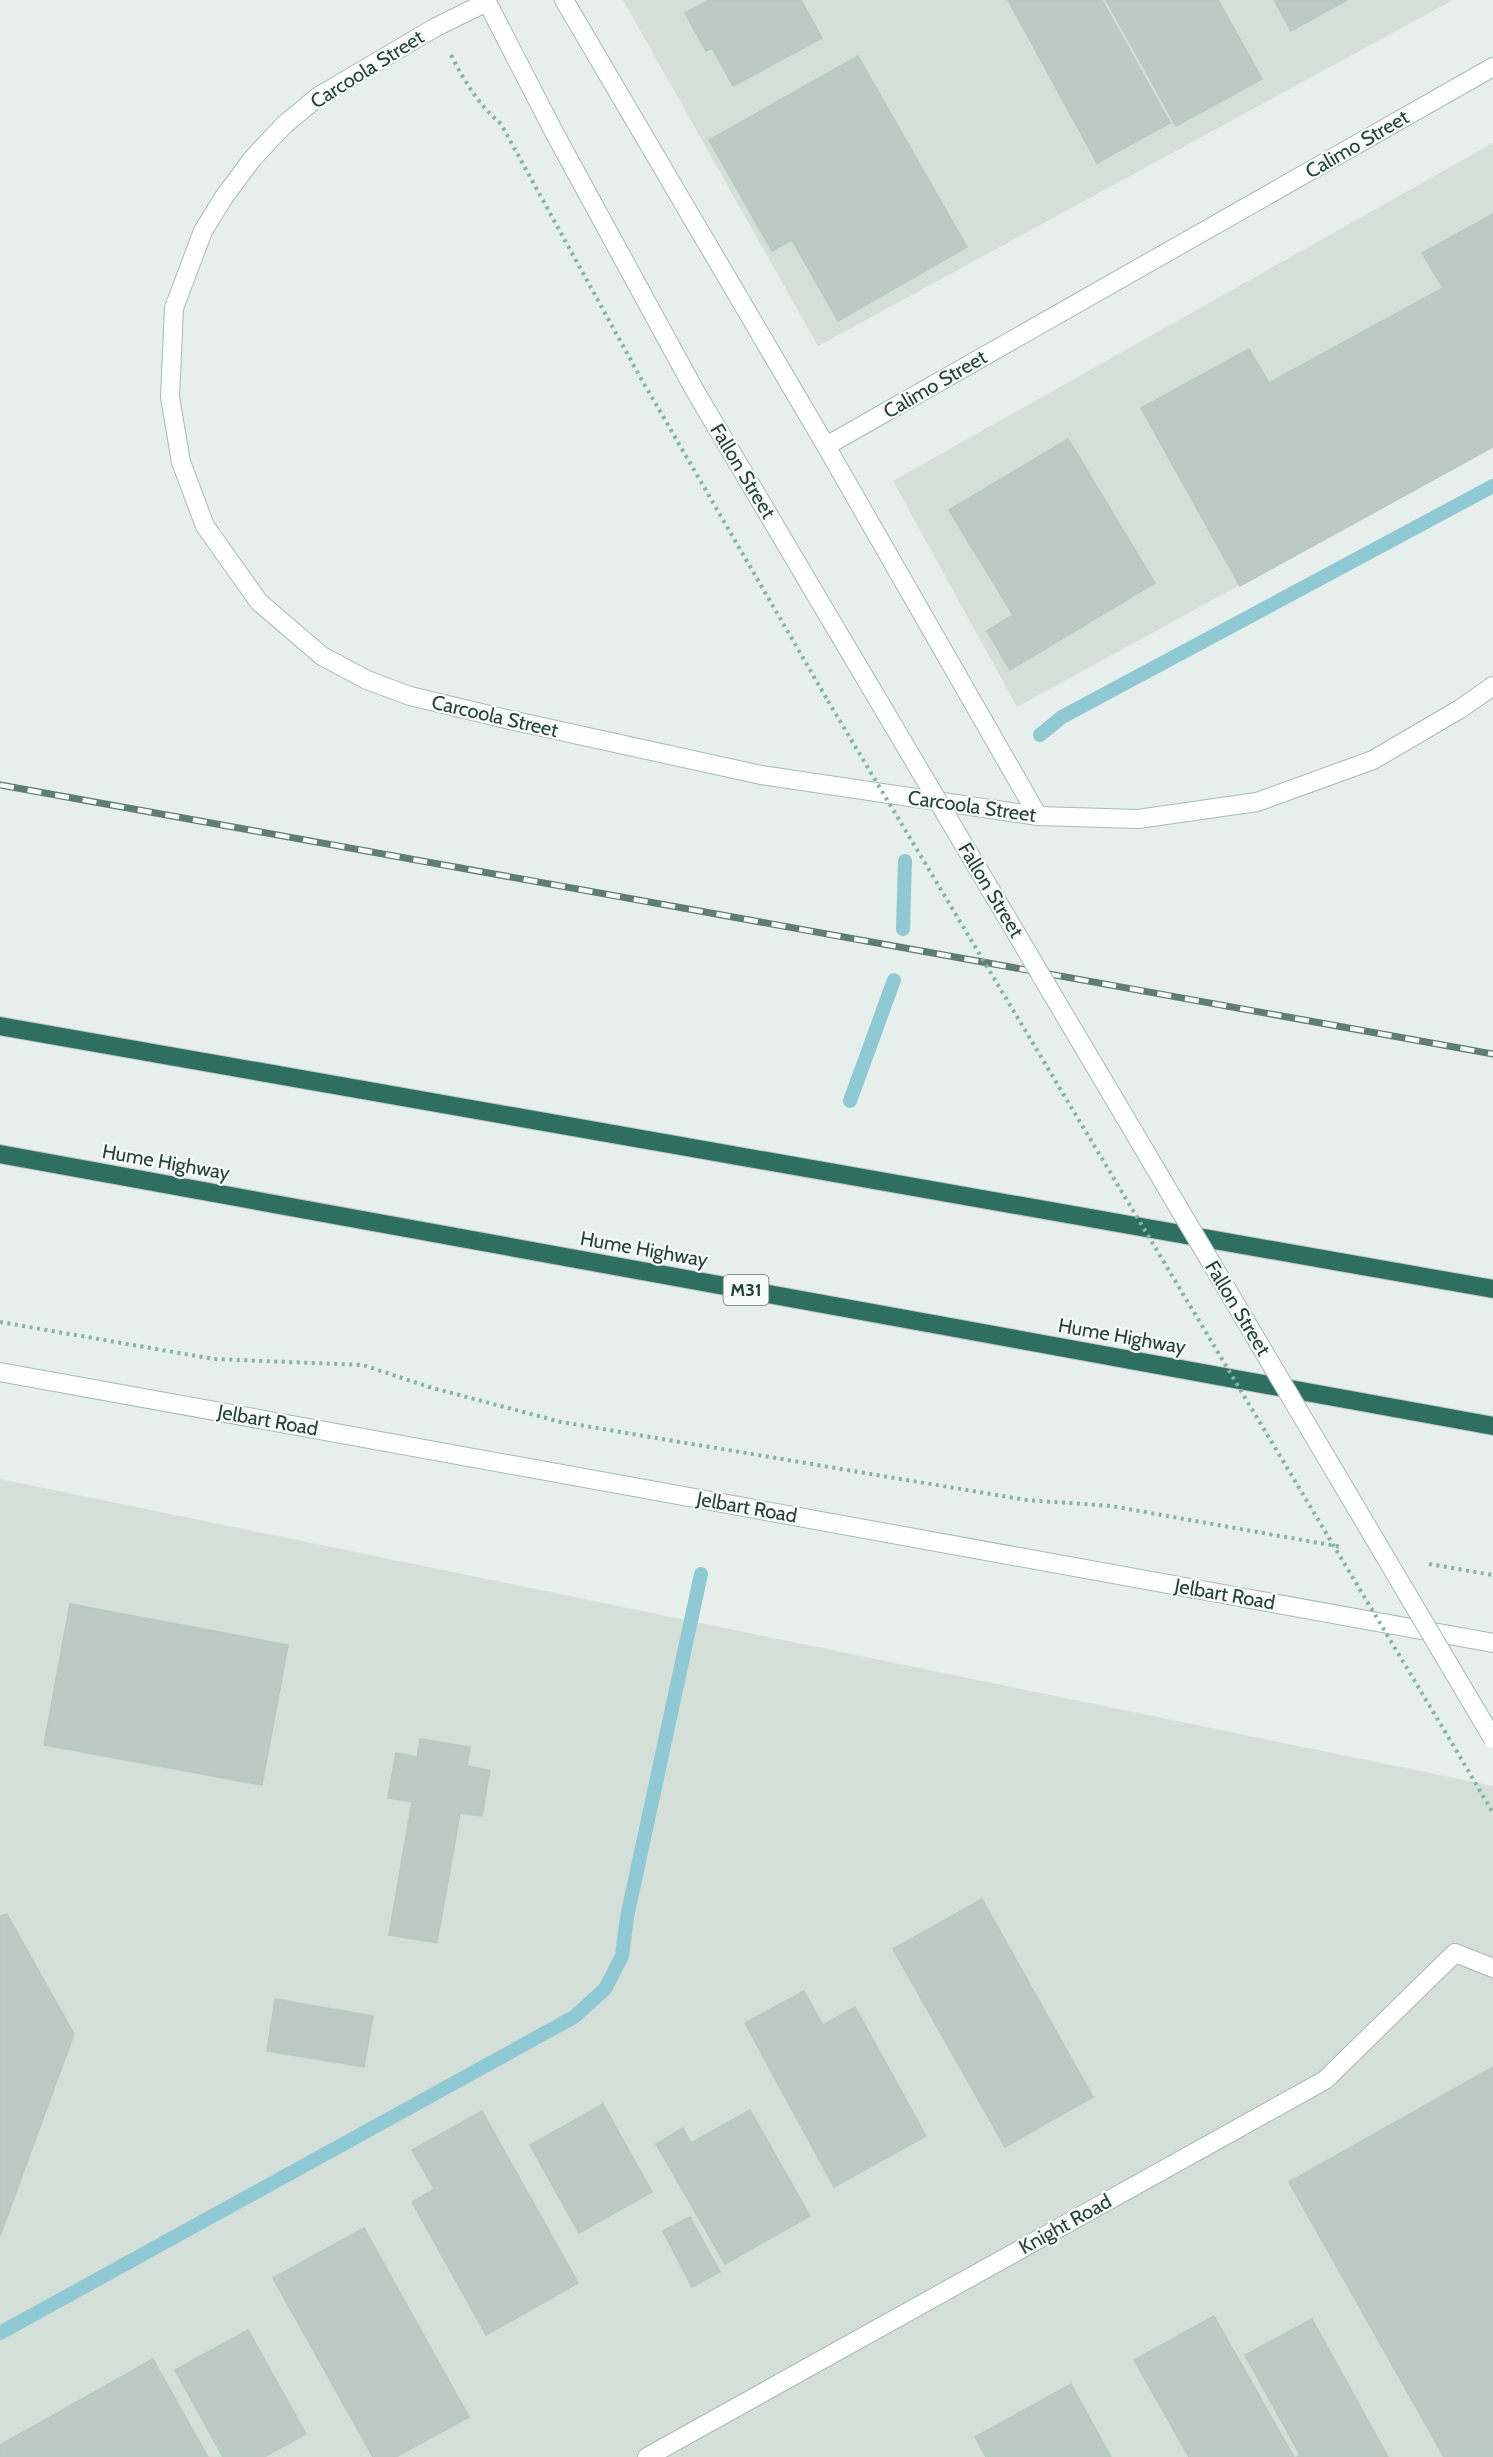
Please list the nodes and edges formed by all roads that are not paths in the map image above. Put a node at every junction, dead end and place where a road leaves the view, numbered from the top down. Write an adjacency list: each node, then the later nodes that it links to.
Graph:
1 (564, 0): 4 (street)
2 (487, 1): 6 (street, Carcoola Street); 13 (street, Fallon Street, bridge)
3 (1493, 67): 4 (street, Calimo Street)
4 (826, 446): 6 (street)
5 (1493, 686): 6 (street, Carcoola Street)
6 (1038, 816)
7 (0, 1026): 9 (highway)
8 (0, 1154): 11 (highway, Hume Highway / M31)
9 (1493, 1289)
10 (0, 1372): 12 (street, Jelbart Road)
11 (1493, 1426)
12 (1493, 1643)
13 (1493, 1739)
14 (1493, 1968): 15 (street, Knight Road)
15 (646, 2457)

